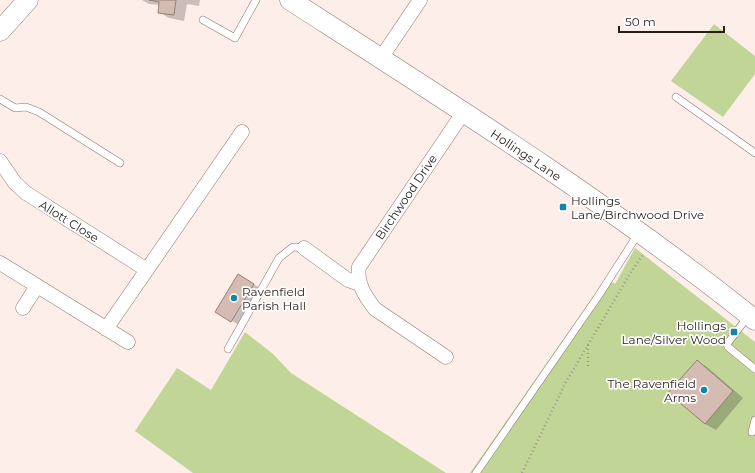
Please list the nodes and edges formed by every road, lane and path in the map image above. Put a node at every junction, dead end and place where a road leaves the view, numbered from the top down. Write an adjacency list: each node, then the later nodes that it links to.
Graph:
1 (28, 0): 6 (street)
2 (256, 0): 5 (lane)
3 (290, 0): 7 (street, Hollings Lane)
4 (420, 0): 7 (street)
5 (203, 20)
6 (0, 31)
7 (381, 58): 10 (street, Hollings Lane)
8 (676, 97): 12 (lane)
9 (0, 99): 14 (lane)
10 (463, 113): 15 (street, Hollings Lane); 19 (street, Birchwood Drive)
11 (242, 132): 18 (street)
12 (755, 153)
13 (0, 161): 18 (street, Allott Close)
14 (120, 163)
15 (645, 238): 22 (street, Hollings Lane); 25 (path); 32 (lane)
16 (304, 248): 19 (street); 26 (lane)
17 (0, 263): 20 (street)
18 (147, 270): 23 (street)
19 (359, 284): 27 (street)
20 (37, 286): 21 (street); 23 (street)
21 (23, 308)
22 (753, 314): 29 (lane)
23 (106, 329): 24 (street)
24 (128, 342)
25 (588, 344): 28 (path); 33 (path)
26 (228, 349)
27 (446, 358)
28 (588, 369)
29 (755, 369)
30 (755, 420): 31 (lane)
31 (752, 432)
32 (476, 473)
33 (522, 473)

